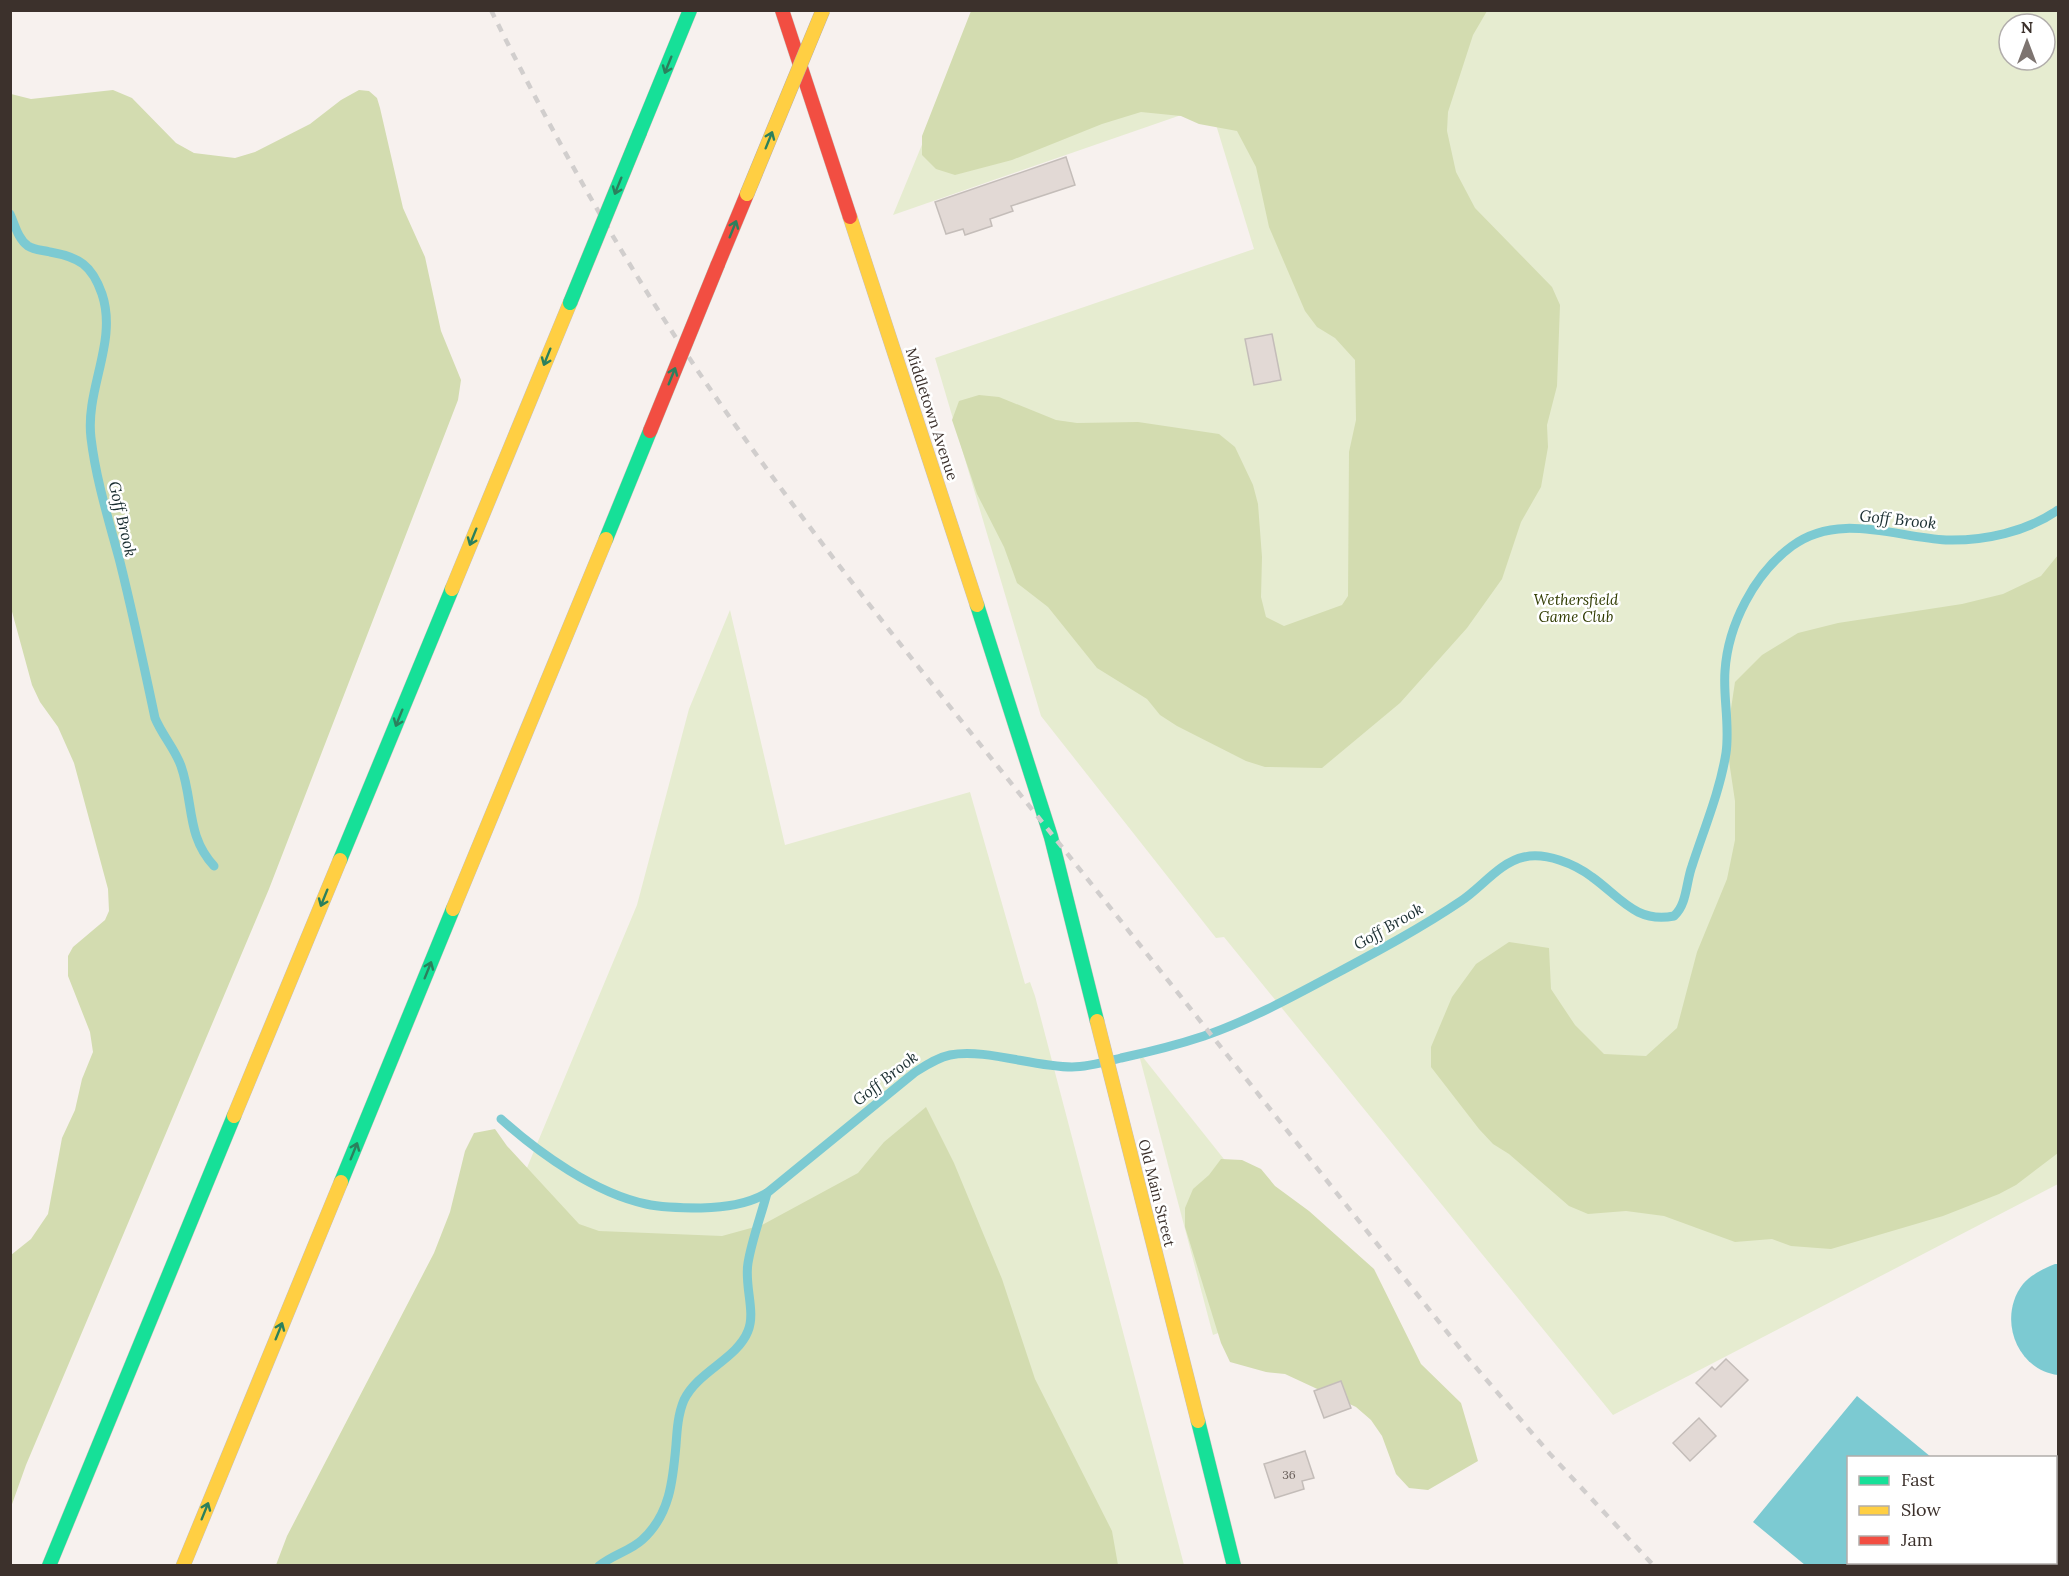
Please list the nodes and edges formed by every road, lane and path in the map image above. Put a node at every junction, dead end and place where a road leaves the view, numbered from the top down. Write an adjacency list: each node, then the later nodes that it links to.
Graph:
1 (690, 10): 5 (main road, one-way to 5, bridge)
2 (782, 10): 4 (main road, Middletown Avenue)
3 (823, 10): 6 (main road, one-way to 3, bridge)
4 (1048, 829): 7 (main road, Old Main Street)
5 (49, 1566)
6 (183, 1566)
7 (1234, 1566)

